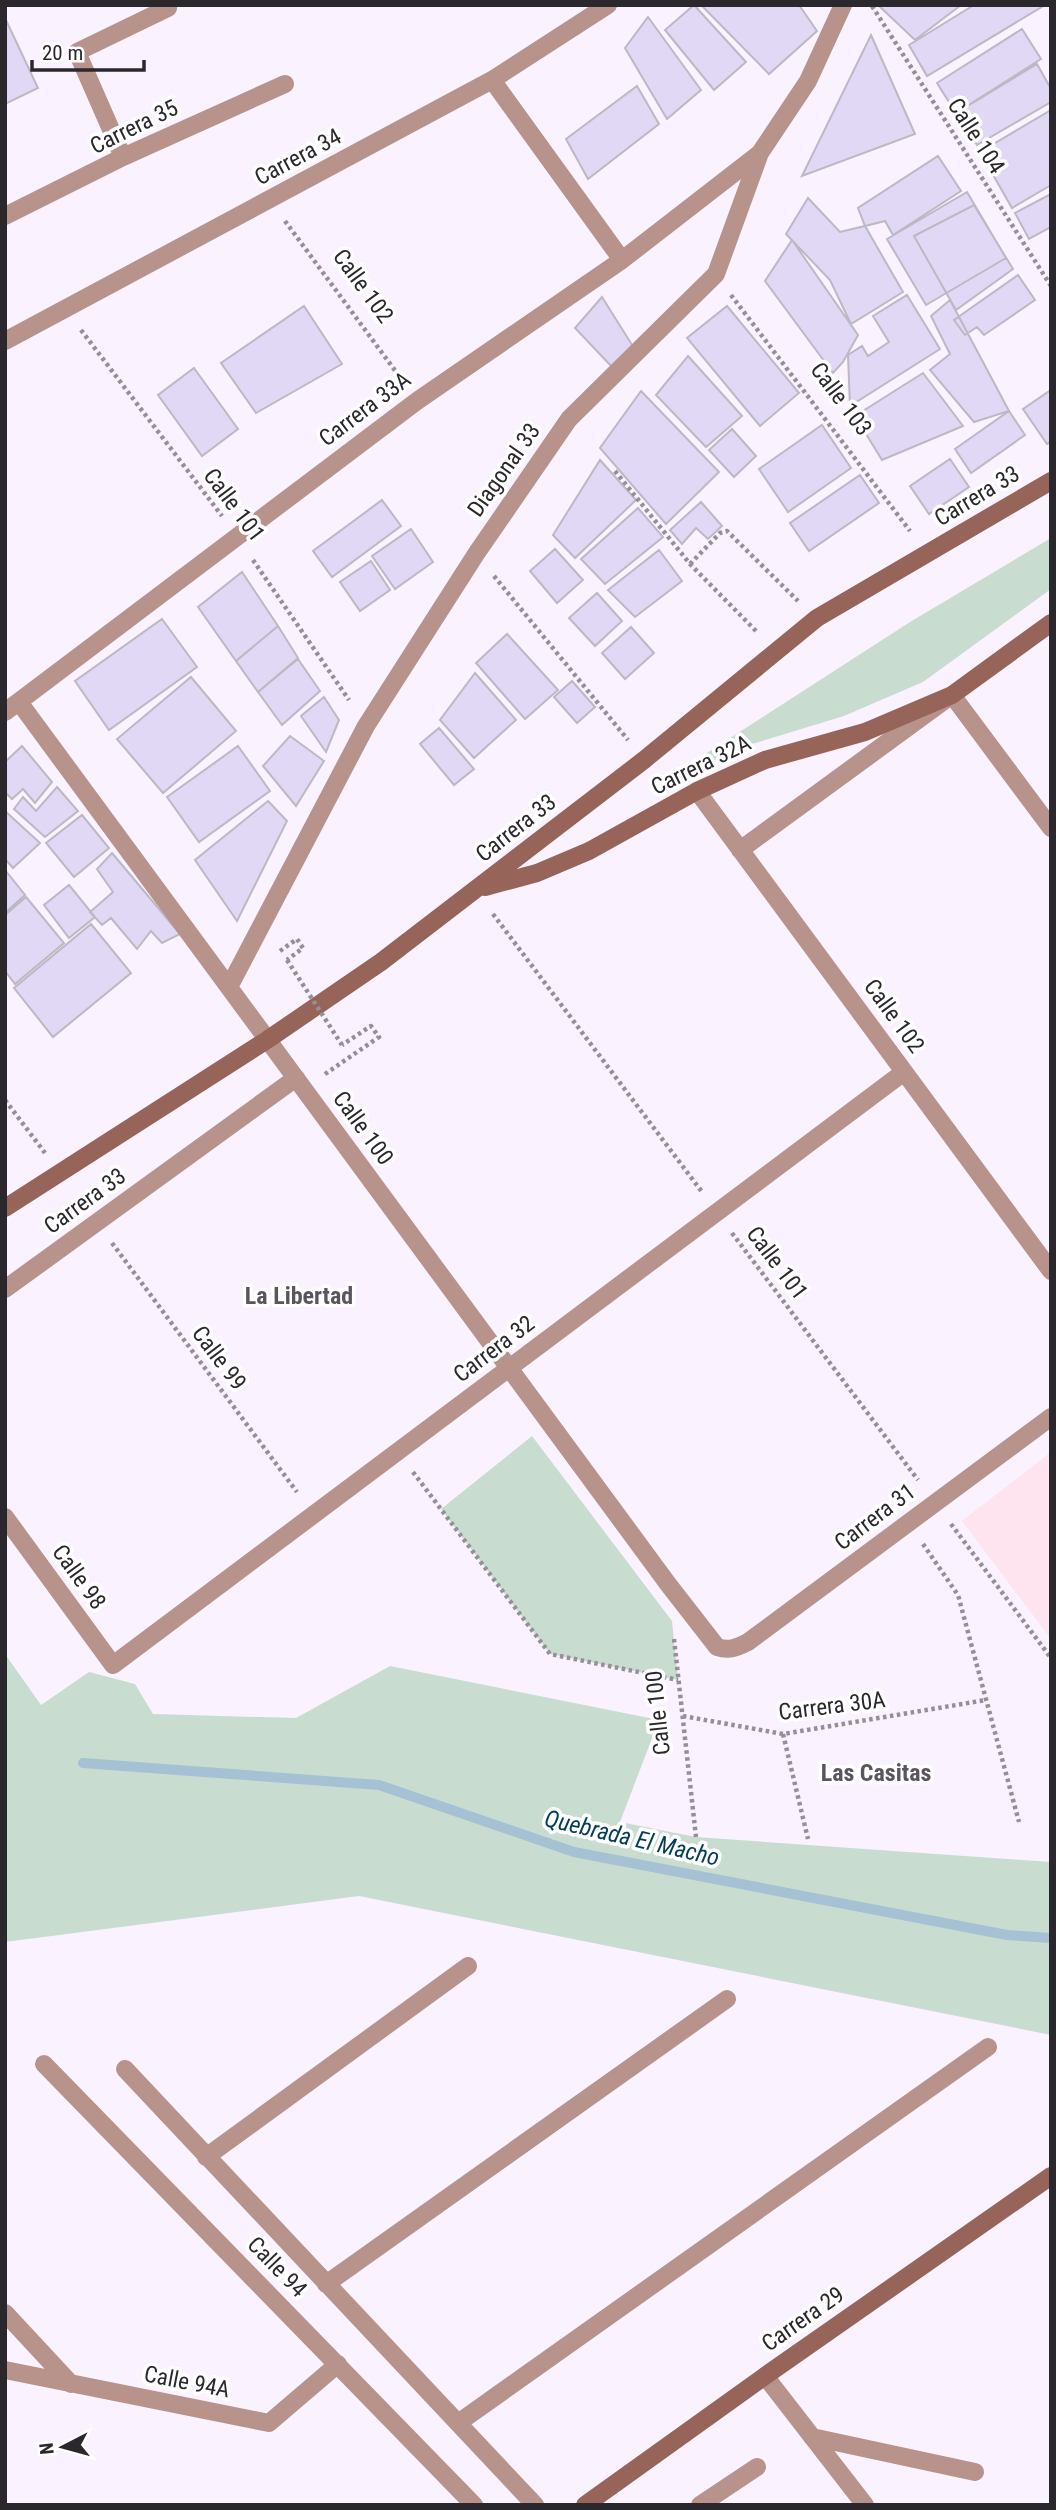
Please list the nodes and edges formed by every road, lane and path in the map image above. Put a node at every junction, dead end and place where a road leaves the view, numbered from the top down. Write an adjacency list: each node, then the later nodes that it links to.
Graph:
1 (608, 5): 5 (street, Carrera 34)
2 (843, 5): 7 (street, Diagonal 33)
3 (872, 5): 13 (path, Calle 104)
4 (168, 8): 8 (street)
5 (492, 80): 9 (street, Carrera 34); 11 (street)
6 (285, 84): 8 (street, Carrera 35)
7 (760, 153): 11 (street, Carrera 33A); 12 (street, Diagonal 33)
8 (123, 157): 10 (street, Carrera 35)
9 (270, 200): 14 (street, Carrera 34); 16 (path, Calle 102)
10 (5, 216)
11 (622, 260): 16 (street, Carrera 33A)
12 (716, 274): 20 (street, Diagonal 33); 21 (path, Calle 103)
13 (1051, 286)
14 (65, 310): 15 (street, Carrera 34); 19 (path, Calle 101)
15 (5, 341)
16 (417, 401): 19 (street, Carrera 33A)
17 (615, 471): 22 (path)
18 (1051, 481): 21 (main road, Carrera 33)
19 (238, 537): 27 (street, Carrera 33A); 28 (path, Calle 101)
20 (476, 554): 28 (street, Diagonal 33); 29 (path)
21 (927, 554): 23 (main road, Carrera 33)
22 (690, 564): 23 (path); 25 (path)
23 (817, 618): 25 (main road, Carrera 33)
24 (1051, 623): 26 (main road, Carrera 32A)
25 (776, 651): 29 (main road, Carrera 33)
26 (953, 695): 30 (main road, Carrera 32A); 31 (street); 32 (street, Carrera 32A)
27 (12, 707): 35 (street, Calle 100)
28 (366, 726): 35 (street, Diagonal 33)
29 (644, 760): 33 (main road, Carrera 33)
30 (697, 791): 32 (street, Calle 102); 33 (main road, Carrera 32A)
31 (1051, 828)
32 (740, 850): 38 (street, Calle 102)
33 (475, 890): 36 (main road, Carrera 33); 43 (path, Calle 101)
34 (278, 952): 37 (path, bridge)
35 (229, 988): 36 (street, Calle 100)
36 (267, 1040): 39 (street, Calle 100); 41 (main road, Carrera 33)
37 (339, 1065)
38 (904, 1072): 43 (street, Carrera 32); 45 (street, Calle 102)
39 (296, 1078): 44 (street, Carrera 33); 47 (street, Calle 100)
40 (5, 1100): 41 (path)
41 (60, 1173): 42 (main road, Carrera 33)
42 (5, 1208)
43 (717, 1212): 47 (street, Carrera 32); 50 (path, Calle 101)
44 (96, 1223): 46 (street, Carrera 33); 51 (path, Calle 99)
45 (1051, 1271)
46 (5, 1289)
47 (509, 1368): 49 (street, Carrera 32); 55 (street, Calle 100)
48 (1051, 1417): 50 (street, Carrera 31)
49 (398, 1452): 51 (street, Carrera 32); 58 (path)
50 (935, 1503): 53 (street, Carrera 31); 56 (path, Calle 101)
51 (314, 1515): 57 (street, Carrera 32)
52 (5, 1517): 57 (street, Calle 98)
53 (908, 1523): 55 (street, Carrera 31); 59 (path)
54 (674, 1633): 58 (path, Calle 100)
55 (726, 1650)
56 (1051, 1658)
57 (113, 1665)
58 (678, 1680): 60 (path, Calle 100)
59 (986, 1700): 61 (path, Carrera 30A); 62 (path)
60 (683, 1716): 61 (path, Carrera 30A); 63 (path, Calle 100)
61 (783, 1734): 64 (path)
62 (1019, 1822)
63 (696, 1837)
64 (808, 1839)
65 (468, 1966): 70 (street)
66 (727, 1999): 72 (street)
67 (988, 2047): 78 (street)
68 (44, 2064): 74 (street, Calle 94)
69 (125, 2069): 70 (street)
70 (206, 2157): 72 (street)
71 (1051, 2176): 76 (main road, Carrera 29)
72 (326, 2284): 78 (street)
73 (5, 2314): 77 (street)
74 (338, 2364): 77 (street, Calle 94A); 82 (street, Calle 94)
75 (5, 2370): 77 (street, Calle 94A)
76 (765, 2375): 79 (street); 84 (main road, Carrera 29)
77 (71, 2384)
78 (458, 2423): 83 (street)
79 (812, 2437): 81 (street); 86 (street)
80 (757, 2467): 85 (street)
81 (975, 2472)
82 (474, 2505)
83 (535, 2505)
84 (585, 2505)
85 (700, 2505)
86 (865, 2505)

